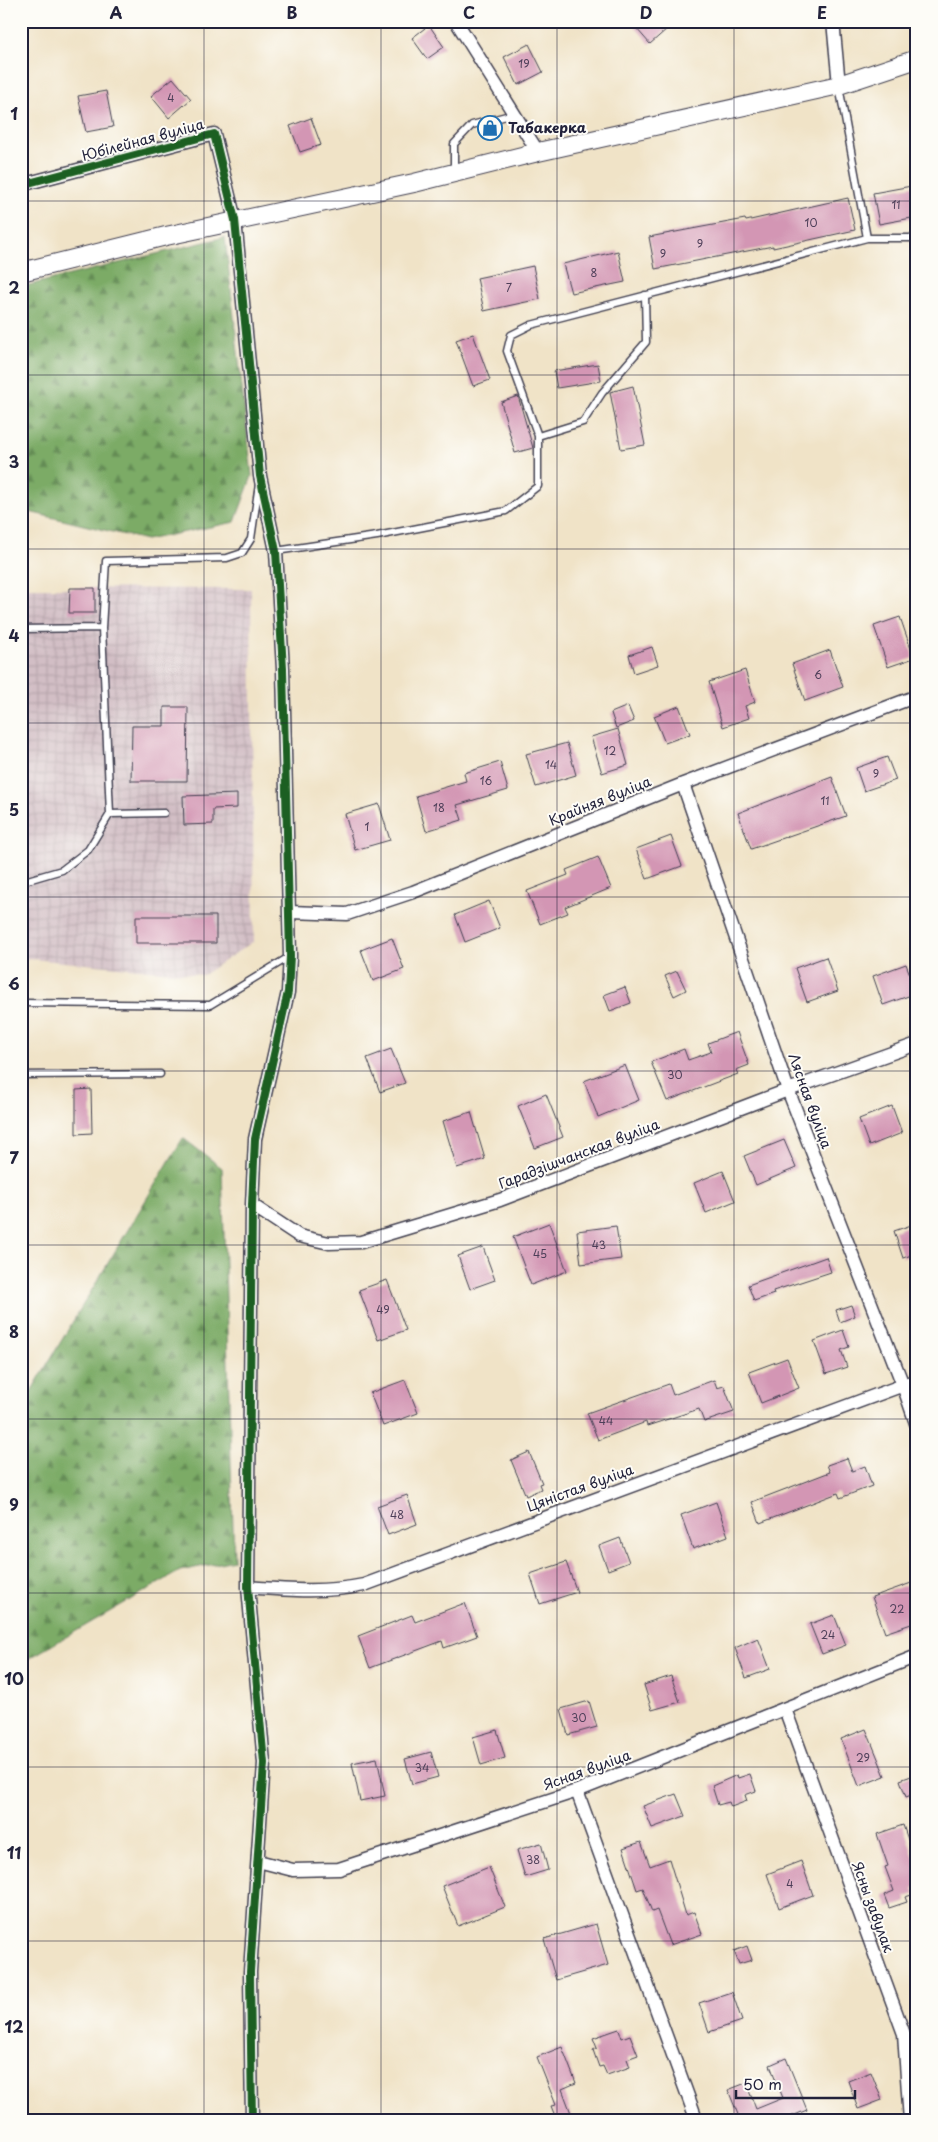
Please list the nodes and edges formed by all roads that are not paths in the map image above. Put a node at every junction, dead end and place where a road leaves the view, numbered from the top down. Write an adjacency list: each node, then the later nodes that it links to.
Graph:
1 (456, 21): 5 (street)
2 (833, 21): 4 (street)
3 (917, 59): 4 (main road)
4 (839, 84): 6 (main road); 10 (lane)
5 (514, 114): 6 (street); 7 (lane)
6 (538, 152): 7 (main road)
7 (454, 173): 9 (main road)
8 (21, 186): 9 (street, Юбілейная вуліца)
9 (235, 220): 12 (main road); 15 (street)
10 (867, 238): 11 (lane); 13 (lane)
11 (917, 238)
12 (21, 272)
13 (645, 295): 14 (lane); 14 (lane)
14 (538, 436): 16 (lane)
15 (260, 476): 16 (street); 17 (lane)
16 (276, 551): 24 (street)
17 (102, 628): 18 (lane); 22 (lane)
18 (21, 629)
19 (917, 696): 20 (street, Крайняя вуліца)
20 (683, 784): 24 (street, Крайняя вуліца); 30 (street, Лясная вуліца)
21 (164, 813): 22 (lane)
22 (110, 814): 23 (lane)
23 (21, 882)
24 (290, 912): 25 (street)
25 (290, 956): 26 (lane); 31 (street)
26 (21, 1003)
27 (917, 1044): 30 (street, Гарадзішчанская вуліца)
28 (160, 1074): 29 (lane)
29 (21, 1075)
30 (788, 1090): 31 (street, Гарадзішчанская вуліца); 33 (street, Лясная вуліца)
31 (252, 1205): 35 (street)
32 (917, 1380): 33 (street, Цяністая вуліца)
33 (903, 1385): 34 (street, Лясная вуліца); 35 (street, Цяністая вуліца)
34 (917, 1426)
35 (248, 1587): 39 (street)
36 (917, 1656): 37 (street, Ясная вуліца)
37 (785, 1709): 38 (street, Ясная вуліца); 42 (street, Ясны завулак)
38 (576, 1791): 39 (street, Ясная вуліца); 41 (street)
39 (258, 1860): 40 (street)
40 (252, 2121)
41 (697, 2121)
42 (910, 2121)

